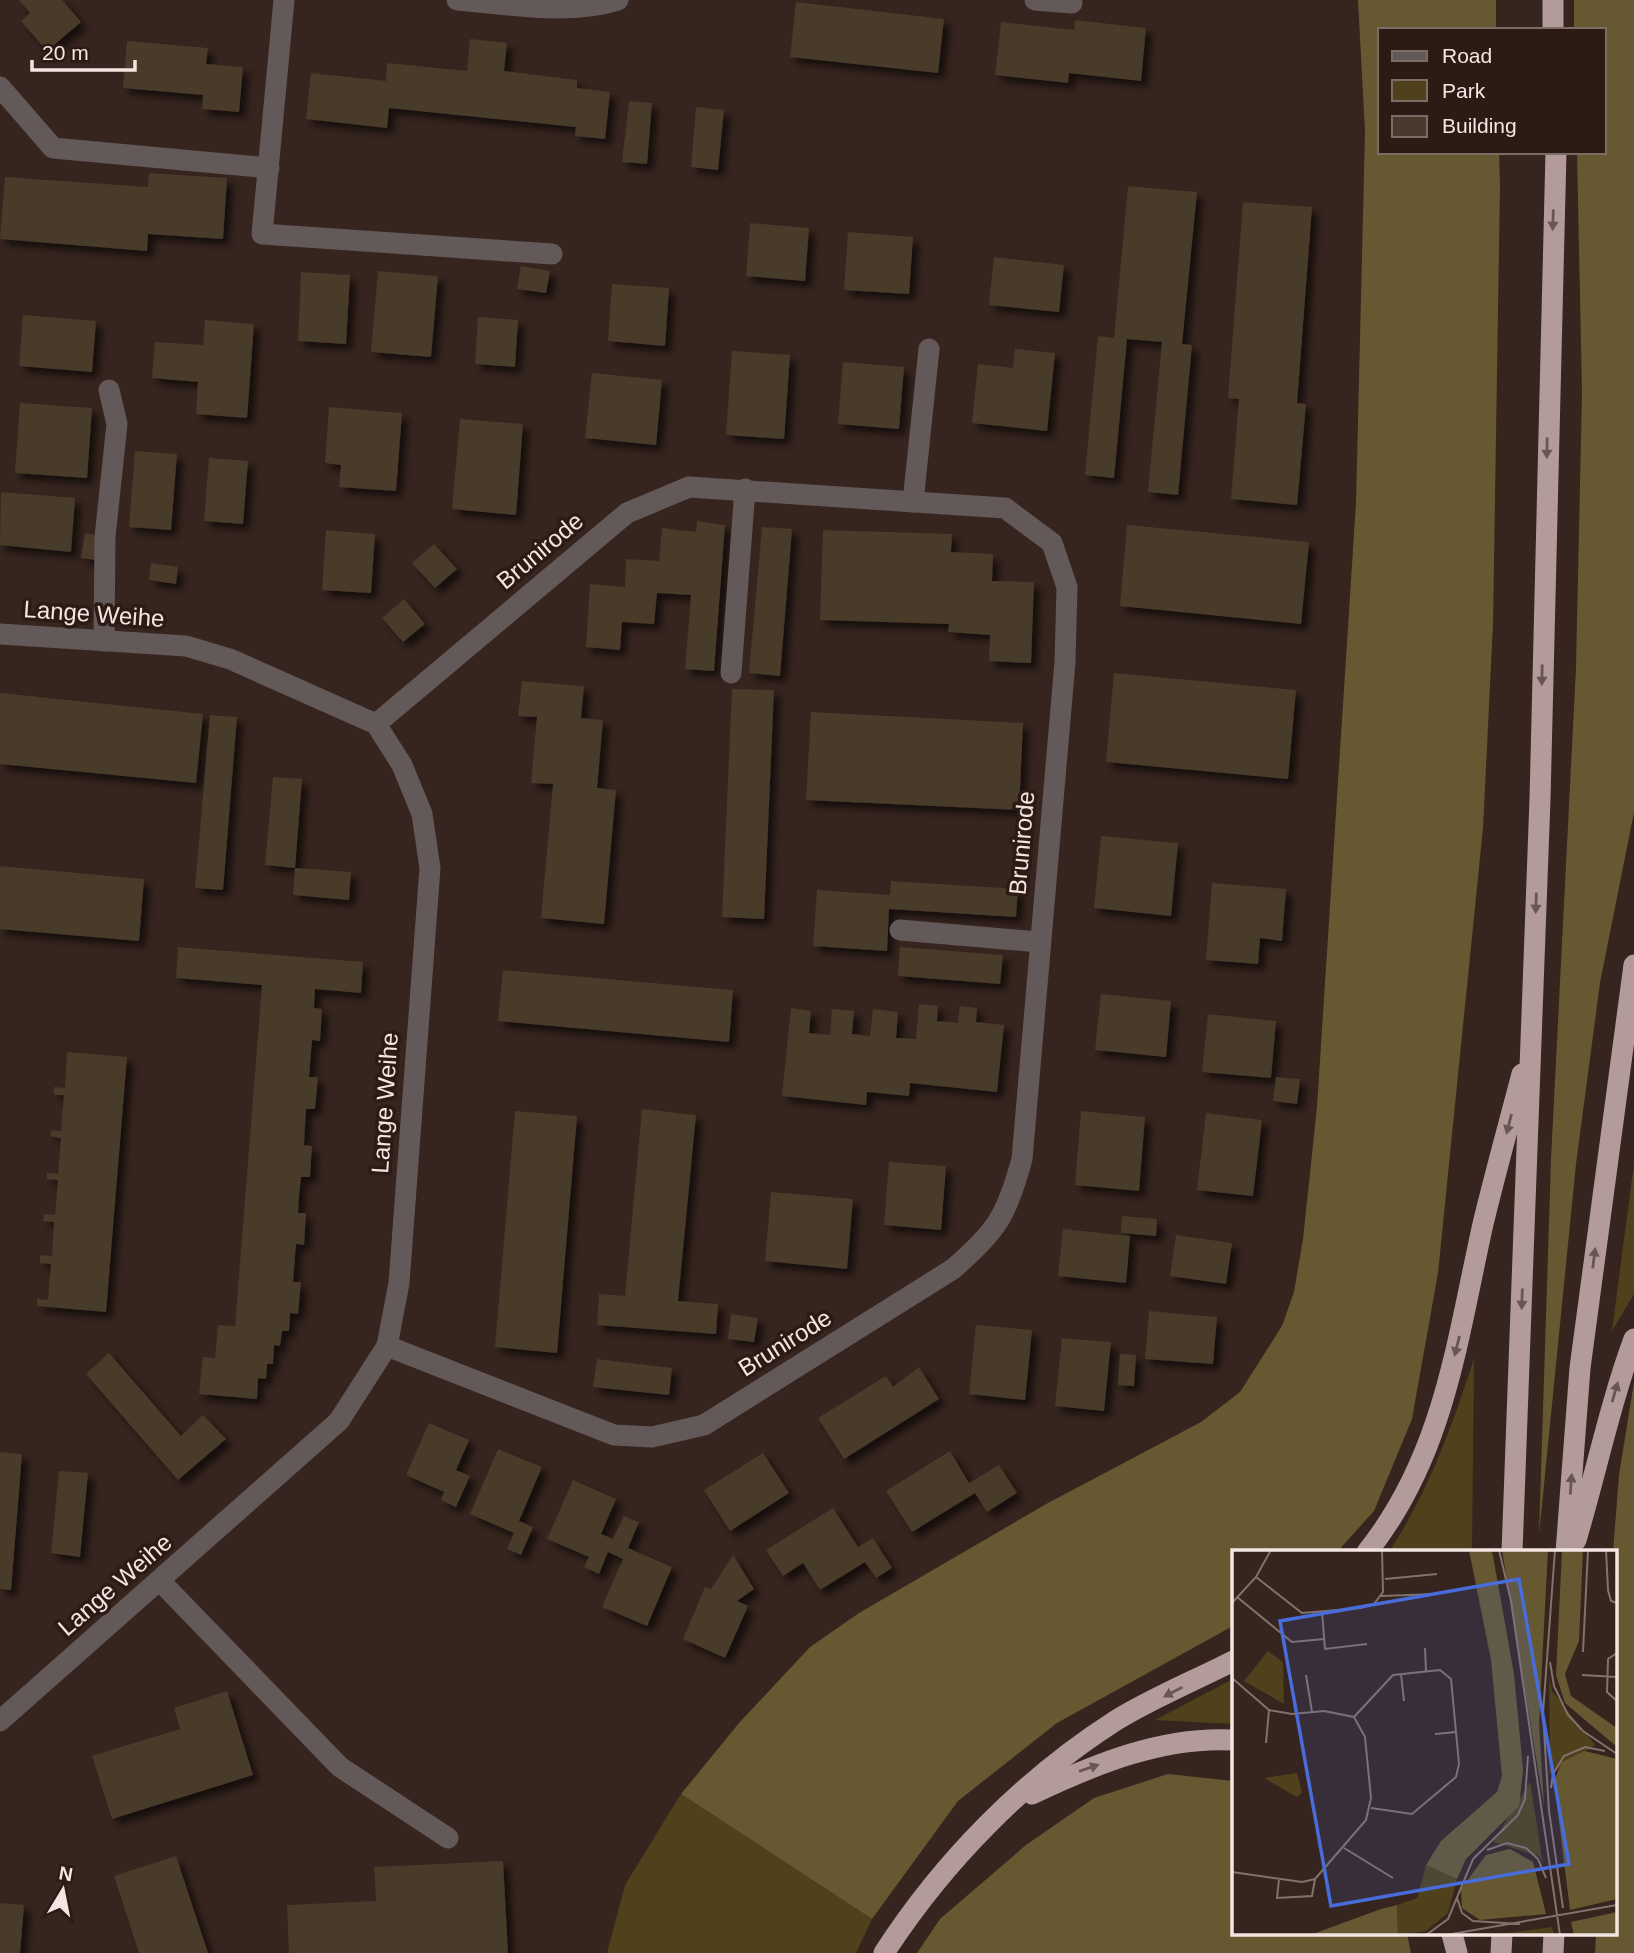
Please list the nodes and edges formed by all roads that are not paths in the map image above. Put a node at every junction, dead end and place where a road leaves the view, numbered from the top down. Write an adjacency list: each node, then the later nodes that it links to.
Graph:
1 (284, 0): 10 (street)
2 (457, 0): 3 (street)
3 (618, 0)
4 (1035, 0): 6 (street)
5 (1553, 0): 7 (highway)
6 (1072, 3)
7 (1553, 28)
8 (0, 86): 10 (street)
9 (1556, 154): 23 (highway, one-way to 23)
10 (269, 167): 11 (street)
11 (552, 254)
12 (929, 349): 15 (street)
13 (109, 390): 17 (street)
14 (744, 489): 15 (street, Brunirode); 18 (street); 19 (street, Brunirode)
15 (914, 502): 21 (street, Brunirode)
16 (0, 634): 17 (street, Lange Weihe)
17 (104, 641): 19 (street, Lange Weihe)
18 (731, 673)
19 (376, 724): 25 (street, Lange Weihe)
20 (900, 930): 21 (street)
21 (1040, 942): 25 (street, Brunirode)
22 (1634, 965): 28 (highway, one-way to 22)
23 (1532, 1034): 26 (highway, one-way to 26); 27 (highway, one-way to 27)
24 (1634, 1339): 29 (highway, one-way to 24)
25 (387, 1346): 30 (street, Lange Weihe)
26 (1369, 1550)
27 (1512, 1550)
28 (1566, 1550)
29 (1573, 1550)
30 (161, 1581): 32 (street, Lange Weihe); 35 (street)
31 (1232, 1662): 34 (highway, one-way to 34)
32 (0, 1721)
33 (1232, 1740): 34 (highway, one-way to 33)
34 (1005, 1807): 37 (highway)
35 (448, 1838)
36 (1453, 1936): 38 (highway)
37 (884, 1953)
38 (1457, 1953)

